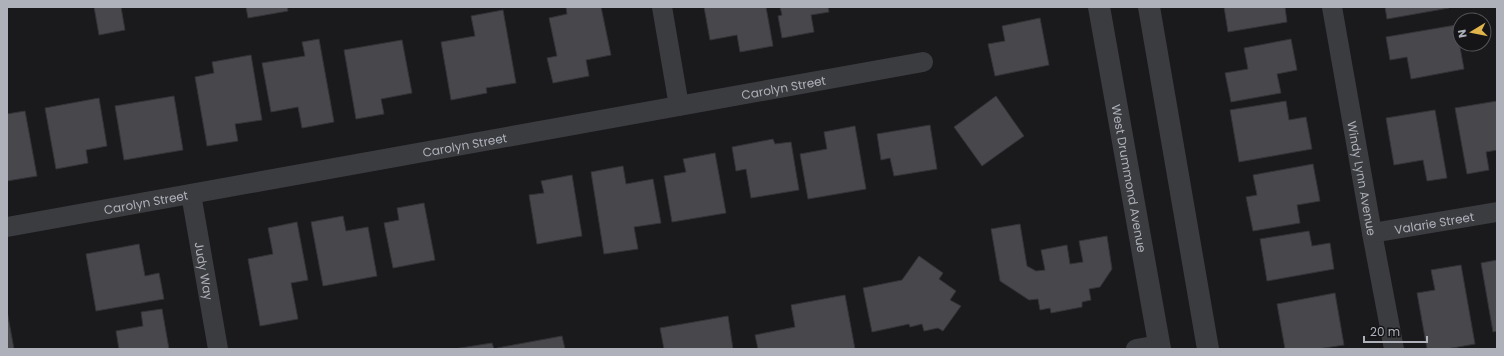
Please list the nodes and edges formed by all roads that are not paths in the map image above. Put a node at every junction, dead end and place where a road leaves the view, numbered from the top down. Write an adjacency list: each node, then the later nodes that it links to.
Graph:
1 (662, 7): 6 (street)
2 (1098, 7): 11 (street, West Drummond Avenue)
3 (1149, 7): 14 (street)
4 (1332, 7): 10 (street, Windy Lynn Avenue)
5 (923, 62): 6 (street, Carolyn Street)
6 (679, 106): 7 (street, Carolyn Street)
7 (191, 194): 9 (street, Carolyn Street); 12 (street, Judy Way)
8 (1497, 212): 10 (street, Valarie Street)
9 (7, 227)
10 (1372, 233): 15 (street, Windy Lynn Avenue)
11 (1160, 347): 13 (street)
12 (218, 349)
13 (1136, 349)
14 (1208, 349)
15 (1394, 349)

